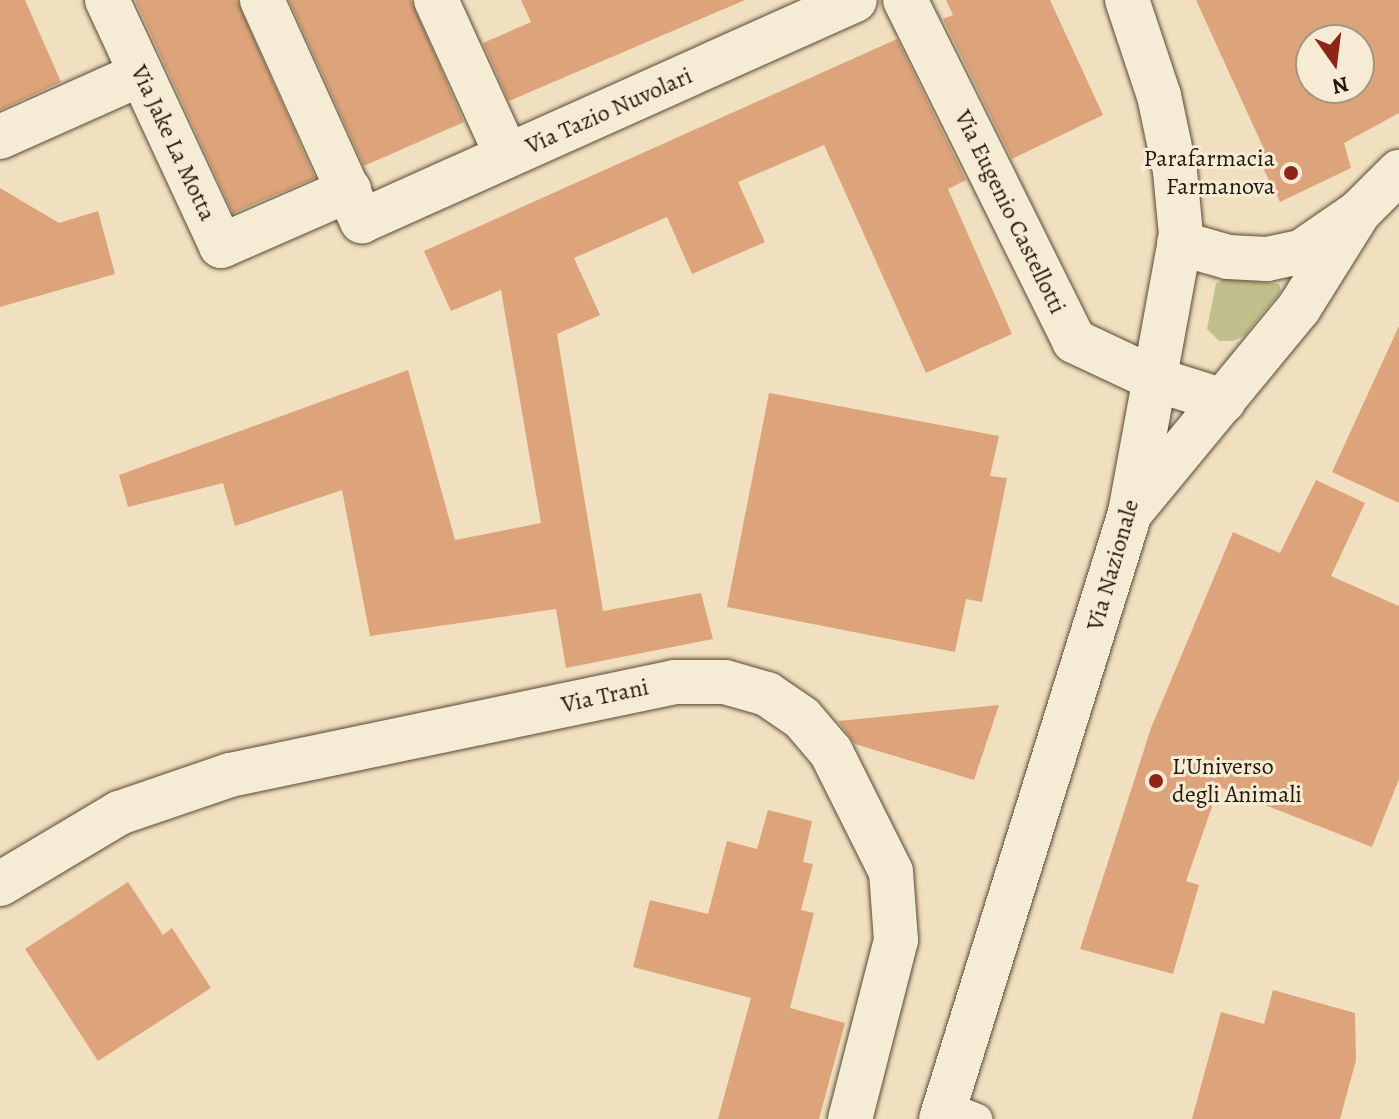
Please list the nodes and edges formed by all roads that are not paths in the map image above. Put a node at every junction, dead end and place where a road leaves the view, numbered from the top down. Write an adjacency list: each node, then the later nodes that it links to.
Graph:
1 (107, 0): 7 (street, Via Jake La Motta)
2 (262, 0): 11 (street)
3 (436, 0): 9 (street)
4 (855, 0): 9 (street, Via Tazio Nuvolari)
5 (905, 0): 14 (street, Via Eugenio Castellotti)
6 (1127, 0): 13 (street, Via Nazionale)
7 (141, 74): 8 (street); 11 (street, Via Jake La Motta)
8 (0, 137)
9 (507, 156): 11 (street, Via Tazio Nuvolari)
10 (1399, 172): 12 (street)
11 (355, 206)
12 (1359, 212): 13 (street); 15 (street)
13 (1179, 243): 14 (street, Via Nazionale)
14 (1157, 380): 15 (street, Via Eugenio Castellotti); 16 (street, Via Nazionale)
15 (1224, 401): 16 (street)
16 (1130, 513): 18 (street, Via Nazionale)
17 (0, 884): 19 (street, Via Trani)
18 (955, 1115)
19 (850, 1119)

